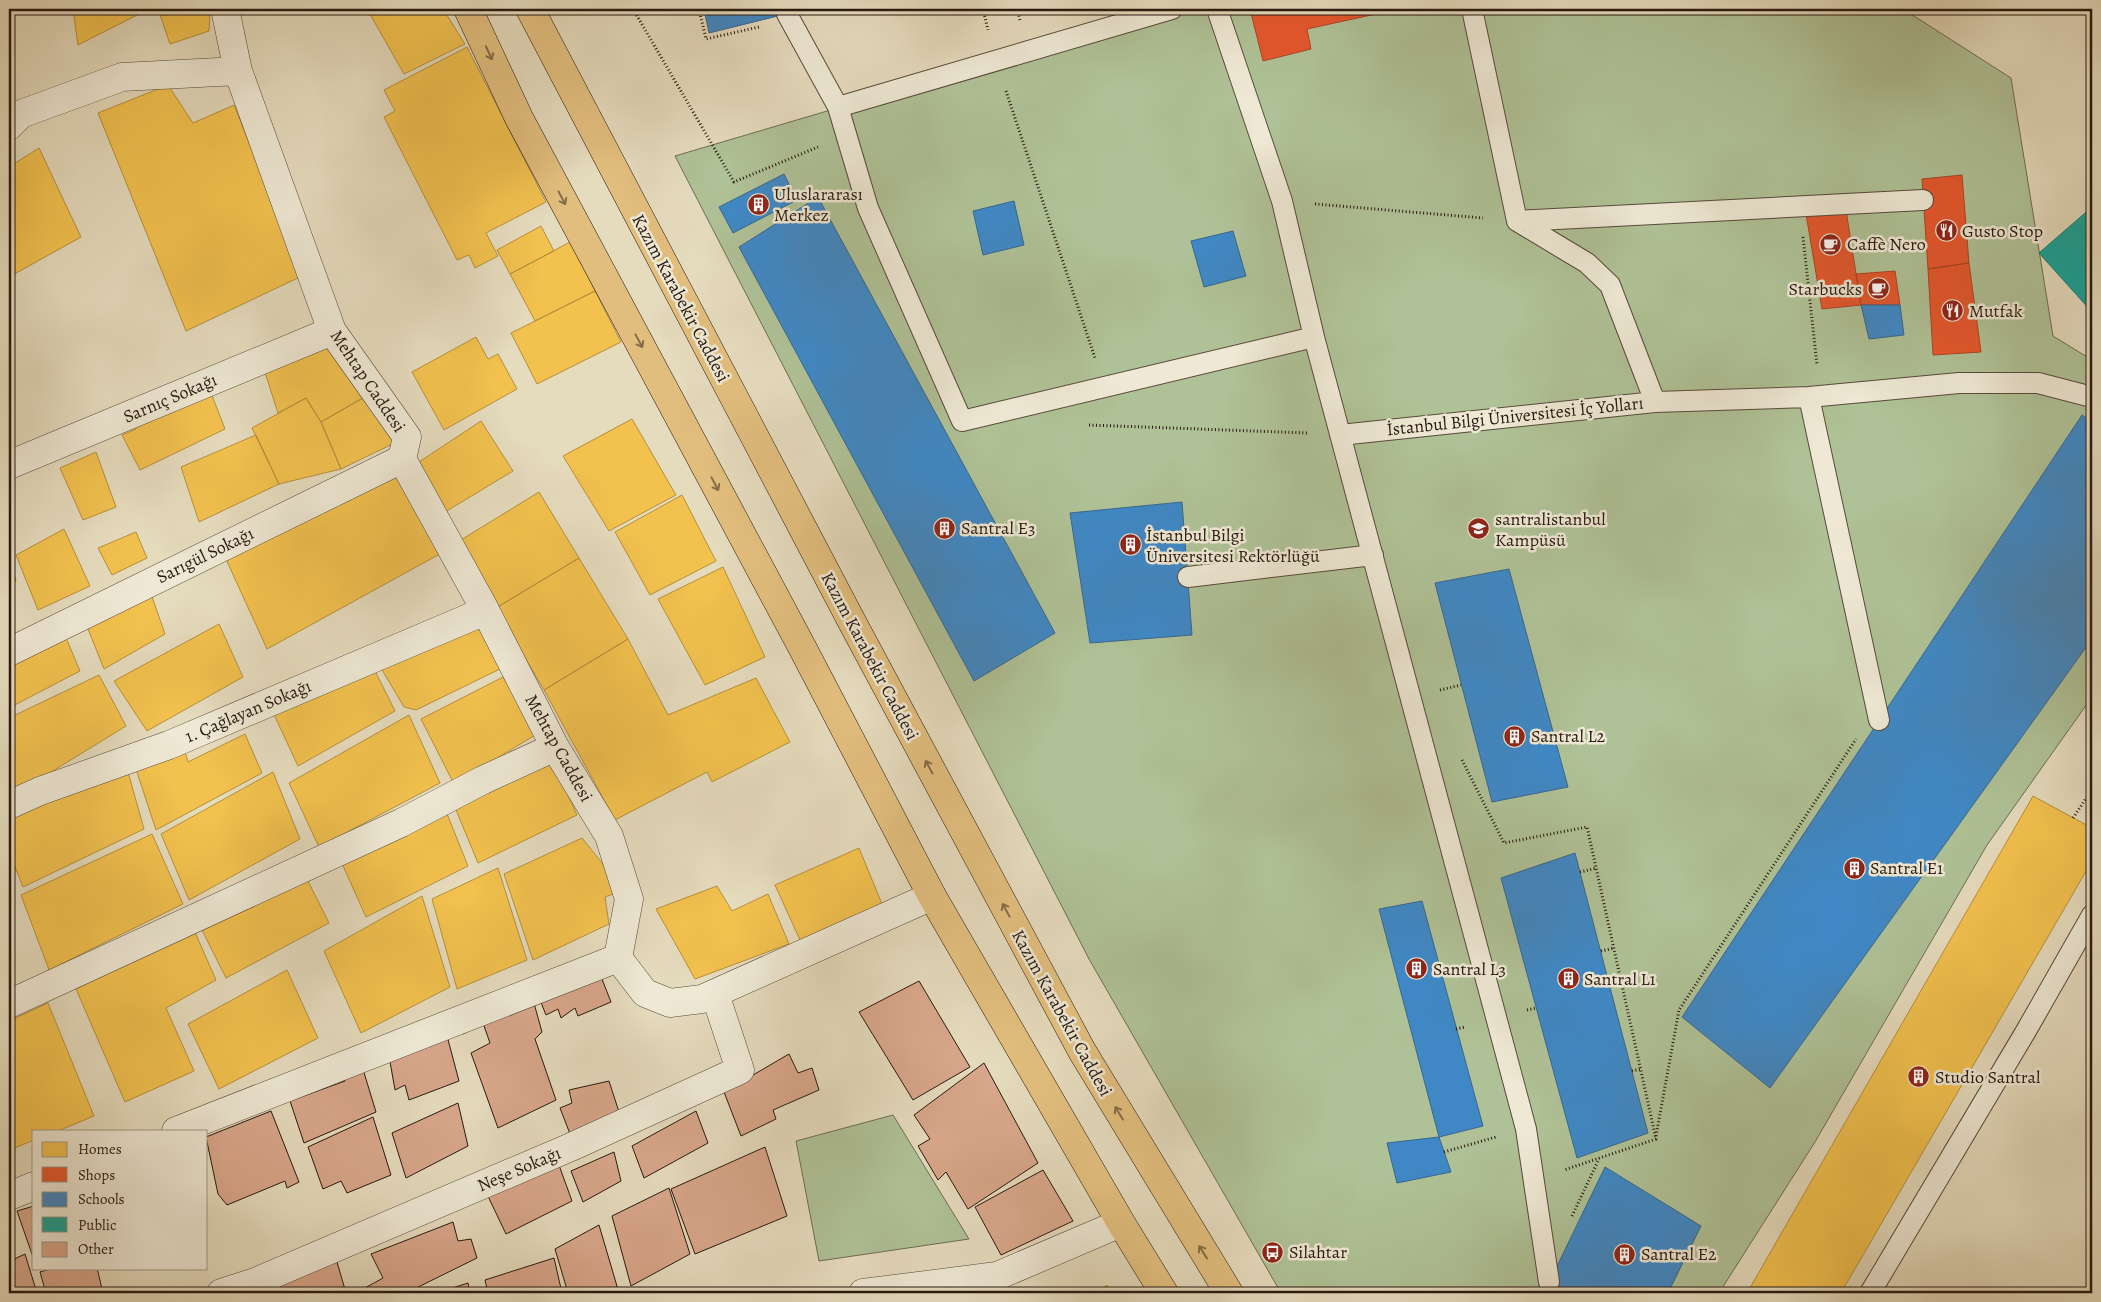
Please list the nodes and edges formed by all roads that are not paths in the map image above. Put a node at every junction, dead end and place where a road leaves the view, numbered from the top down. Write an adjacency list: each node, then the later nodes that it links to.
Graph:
1 (225, 9): 8 (street, Mehtap Caddesi)
2 (468, 9): 28 (main road, one-way to 28)
3 (530, 9): 39 (main road, Kazım Karabekir Caddesi, one-way to 3)
4 (1172, 9): 9 (lane)
5 (1217, 9): 14 (lane)
6 (1472, 9): 12 (lane)
7 (787, 14): 9 (lane)
8 (238, 71): 10 (street); 13 (street, Mehtap Caddesi)
9 (838, 106): 14 (lane)
10 (9, 126)
11 (1923, 200): 12 (lane)
12 (1517, 221): 17 (lane, İstanbul Bilgi Üniversitesi İç Yolları)
13 (332, 331): 19 (street, Mehtap Caddesi); 20 (street, Sarnıç Sokağı)
14 (1314, 337): 18 (lane)
15 (1814, 397): 16 (lane); 17 (lane); 25 (lane)
16 (2092, 397)
17 (1655, 402): 18 (lane, İstanbul Bilgi Üniversitesi İç Yolları)
18 (1340, 435): 21 (lane)
19 (402, 459): 23 (street, Mehtap Caddesi); 24 (street, Sarıgül Sokağı)
20 (9, 465)
21 (1372, 555): 22 (lane); 35 (lane)
22 (1188, 577)
23 (486, 611): 26 (street, Mehtap Caddesi); 27 (street, 1. Çağlayan Sokağı)
24 (9, 652)
25 (1878, 714)
26 (555, 747): 30 (street, Mehtap Caddesi); 32 (street)
27 (9, 805)
28 (932, 896): 31 (street); 34 (main road)
29 (2092, 915): 40 (lane)
30 (618, 958): 31 (street); 33 (street)
31 (715, 994): 36 (street, Neşe Sokağı)
32 (9, 1004)
33 (179, 1130)
34 (1121, 1223): 37 (street); 38 (main road)
35 (1549, 1282)
36 (221, 1293)
37 (863, 1293)
38 (1164, 1293)
39 (1229, 1293)
40 (1870, 1293)

